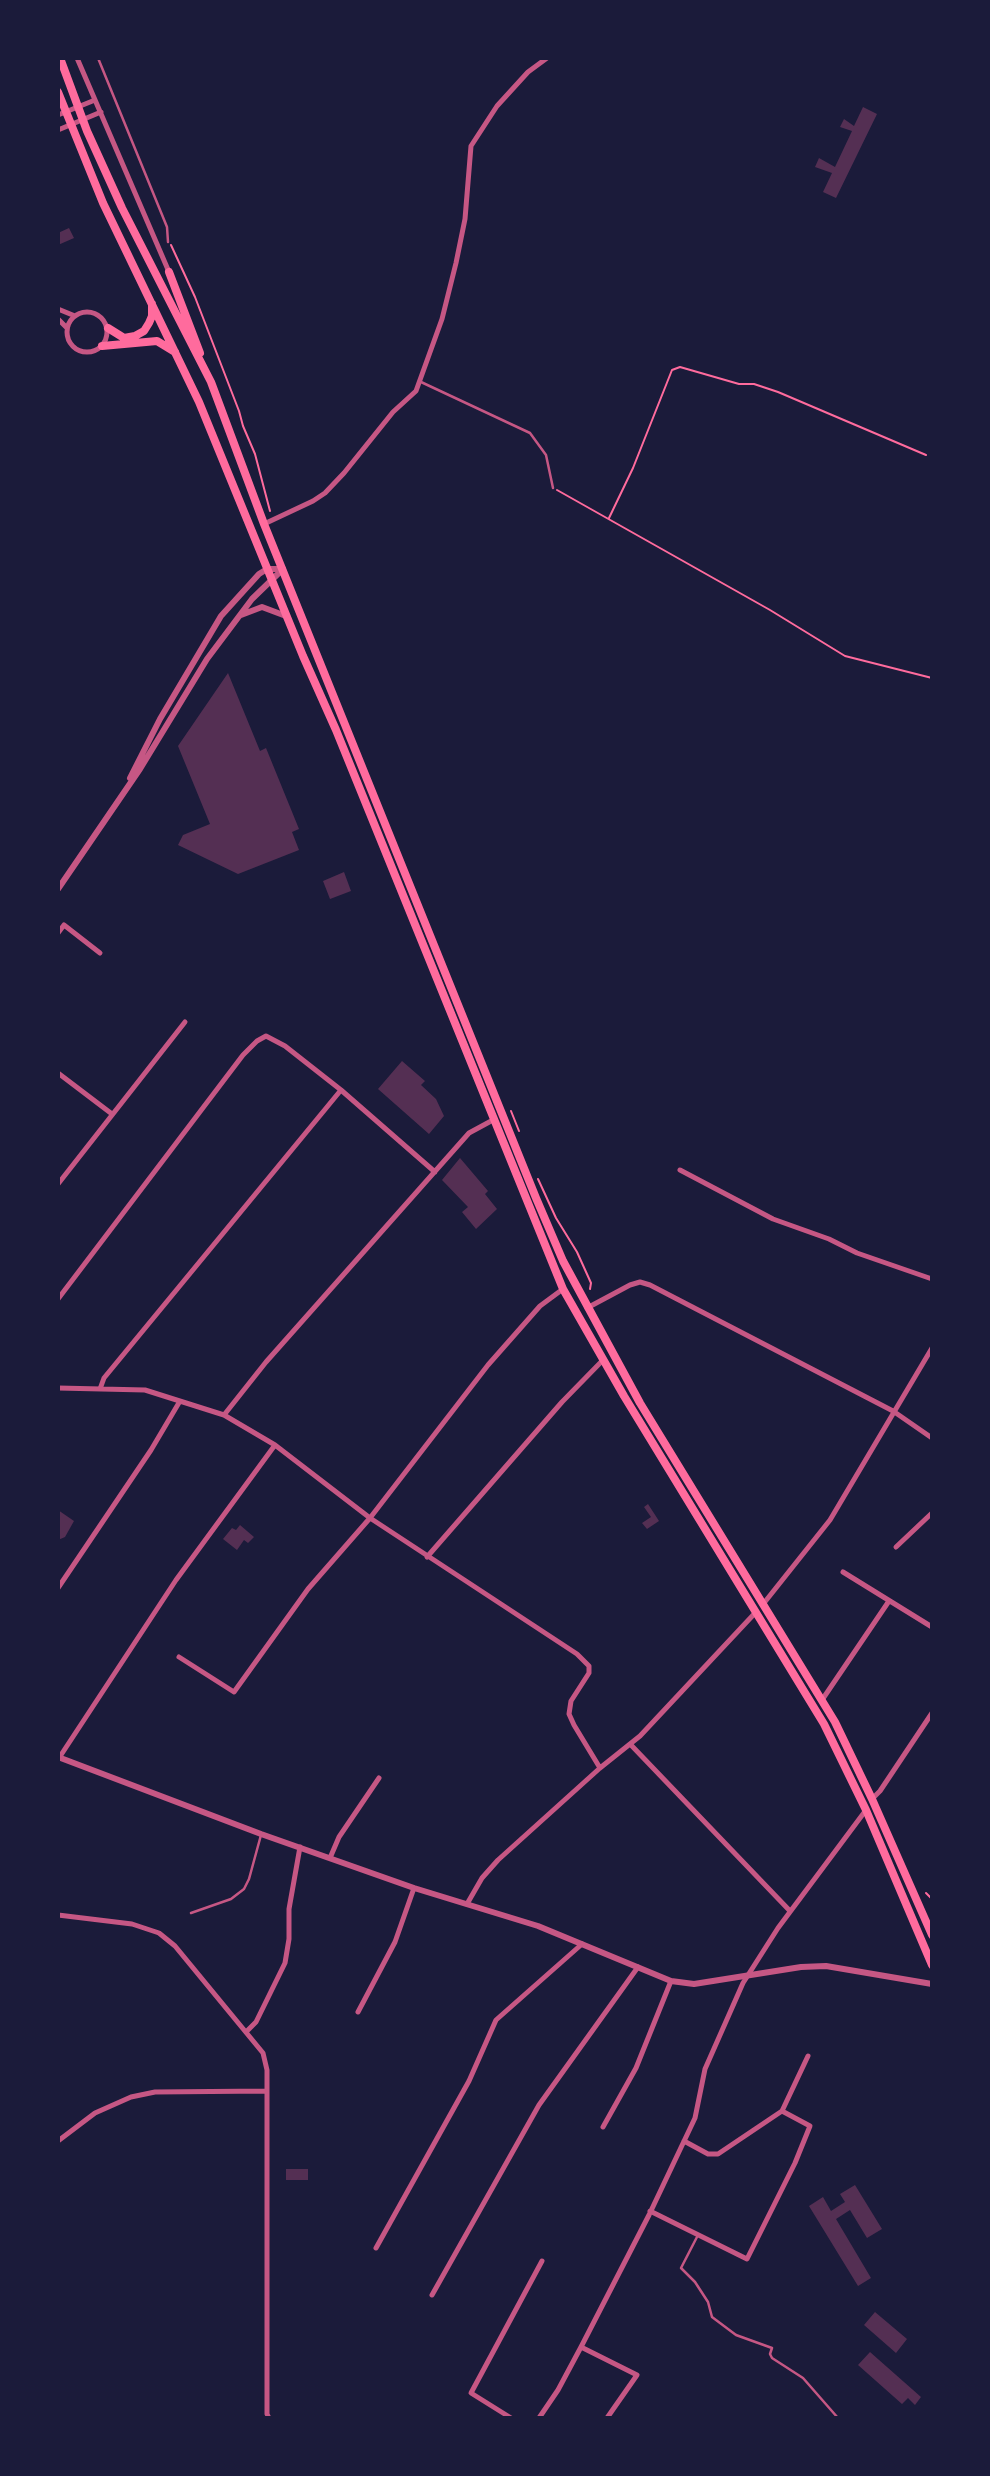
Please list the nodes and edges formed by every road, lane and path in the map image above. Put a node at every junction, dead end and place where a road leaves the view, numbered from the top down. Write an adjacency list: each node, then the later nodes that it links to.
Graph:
1 (60, 58): 20 (main road)
2 (77, 58): 6 (street)
3 (97, 58): 10 (lane)
4 (547, 58): 21 (street)
5 (58, 92): 12 (main road)
6 (95, 100): 7 (street); 8 (street)
7 (101, 112): 9 (street); 11 (street)
8 (58, 115)
9 (58, 130)
10 (169, 243): 24 (path)
11 (169, 272): 20 (main road)
12 (152, 301): 17 (main road); 19 (main road)
13 (58, 309): 14 (street)
14 (75, 316): 16 (street); 17 (street)
15 (58, 319): 16 (street)
16 (67, 328): 18 (street)
17 (107, 328): 18 (street)
18 (102, 346): 19 (main road)
19 (177, 354): 27 (main road)
20 (211, 382): 26 (main road)
21 (421, 382): 23 (lane); 26 (street)
22 (926, 456): 25 (path)
23 (553, 488): 25 (path)
24 (271, 514)
25 (609, 518): 32 (path)
26 (264, 524): 28 (main road)
27 (267, 569): 28 (street); 29 (main road); 33 (street)
28 (283, 569): 29 (street); 50 (main road)
29 (271, 579): 30 (main road); 31 (street)
30 (286, 617): 31 (street); 41 (main road)
31 (237, 619): 33 (street)
32 (932, 678)
33 (123, 794): 34 (street)
34 (58, 889)
35 (58, 933): 36 (street)
36 (100, 953)
37 (185, 1022): 40 (street)
38 (58, 1073): 40 (street)
39 (341, 1090): 43 (street); 49 (street); 54 (street)
40 (112, 1114): 44 (street)
41 (493, 1120): 43 (street); 47 (main road)
42 (680, 1170): 46 (street)
43 (435, 1172): 57 (street)
44 (58, 1184)
45 (556, 1218): 48 (path)
46 (932, 1279)
47 (563, 1289): 52 (main road); 61 (street)
48 (590, 1289)
49 (58, 1299)
50 (587, 1308): 56 (street); 67 (main road)
51 (932, 1348): 56 (street)
52 (603, 1360): 63 (street); 68 (main road)
53 (58, 1388): 54 (street)
54 (100, 1389): 55 (street)
55 (180, 1401): 57 (street); 65 (street)
56 (893, 1411): 58 (street); 67 (street)
57 (224, 1415): 59 (street)
58 (932, 1438)
59 (275, 1445): 61 (street); 74 (street)
60 (932, 1513): 62 (street)
61 (370, 1518): 63 (street); 70 (street)
62 (896, 1547)
63 (427, 1557): 75 (street)
64 (843, 1572): 66 (street)
65 (58, 1588)
66 (889, 1601): 69 (street); 71 (street)
67 (764, 1603): 71 (main road)
68 (756, 1612): 73 (street); 78 (main road)
69 (932, 1627)
70 (180, 1657)
71 (822, 1700): 77 (main road)
72 (932, 1713): 77 (street)
73 (631, 1745): 75 (street); 86 (street)
74 (58, 1758): 79 (street)
75 (600, 1768): 85 (street)
76 (379, 1778): 81 (street)
77 (872, 1799): 89 (main road)
78 (866, 1810): 86 (street); 91 (main road)
79 (261, 1834): 80 (street); 87 (lane)
80 (300, 1847): 81 (street); 97 (street)
81 (330, 1858): 82 (street)
82 (414, 1888): 85 (street); 96 (street)
83 (926, 1893): 84 (path)
84 (932, 1899)
85 (467, 1904): 90 (street)
86 (790, 1911): 93 (street)
87 (191, 1913)
88 (58, 1915): 97 (street)
89 (932, 1935)
90 (582, 1944): 92 (street); 106 (street)
91 (932, 1965)
92 (638, 1967): 94 (street); 108 (street)
93 (747, 1975): 94 (street); 95 (street); 103 (street)
94 (671, 1981): 101 (street)
95 (932, 1983)
96 (358, 2012)
97 (246, 2032): 99 (street)
98 (808, 2056): 100 (street)
99 (267, 2091): 102 (street); 110 (street)
100 (782, 2111): 103 (street); 105 (street)
101 (603, 2127)
102 (58, 2141)
103 (684, 2141): 104 (street)
104 (650, 2211): 105 (street); 109 (street)
105 (698, 2235): 115 (lane)
106 (376, 2248)
107 (542, 2261): 112 (street)
108 (432, 2295)
109 (581, 2347): 113 (street); 114 (street)
110 (268, 2416): 111 (street)
111 (258, 2418)
112 (511, 2418)
113 (539, 2418)
114 (607, 2418)
115 (838, 2418)

